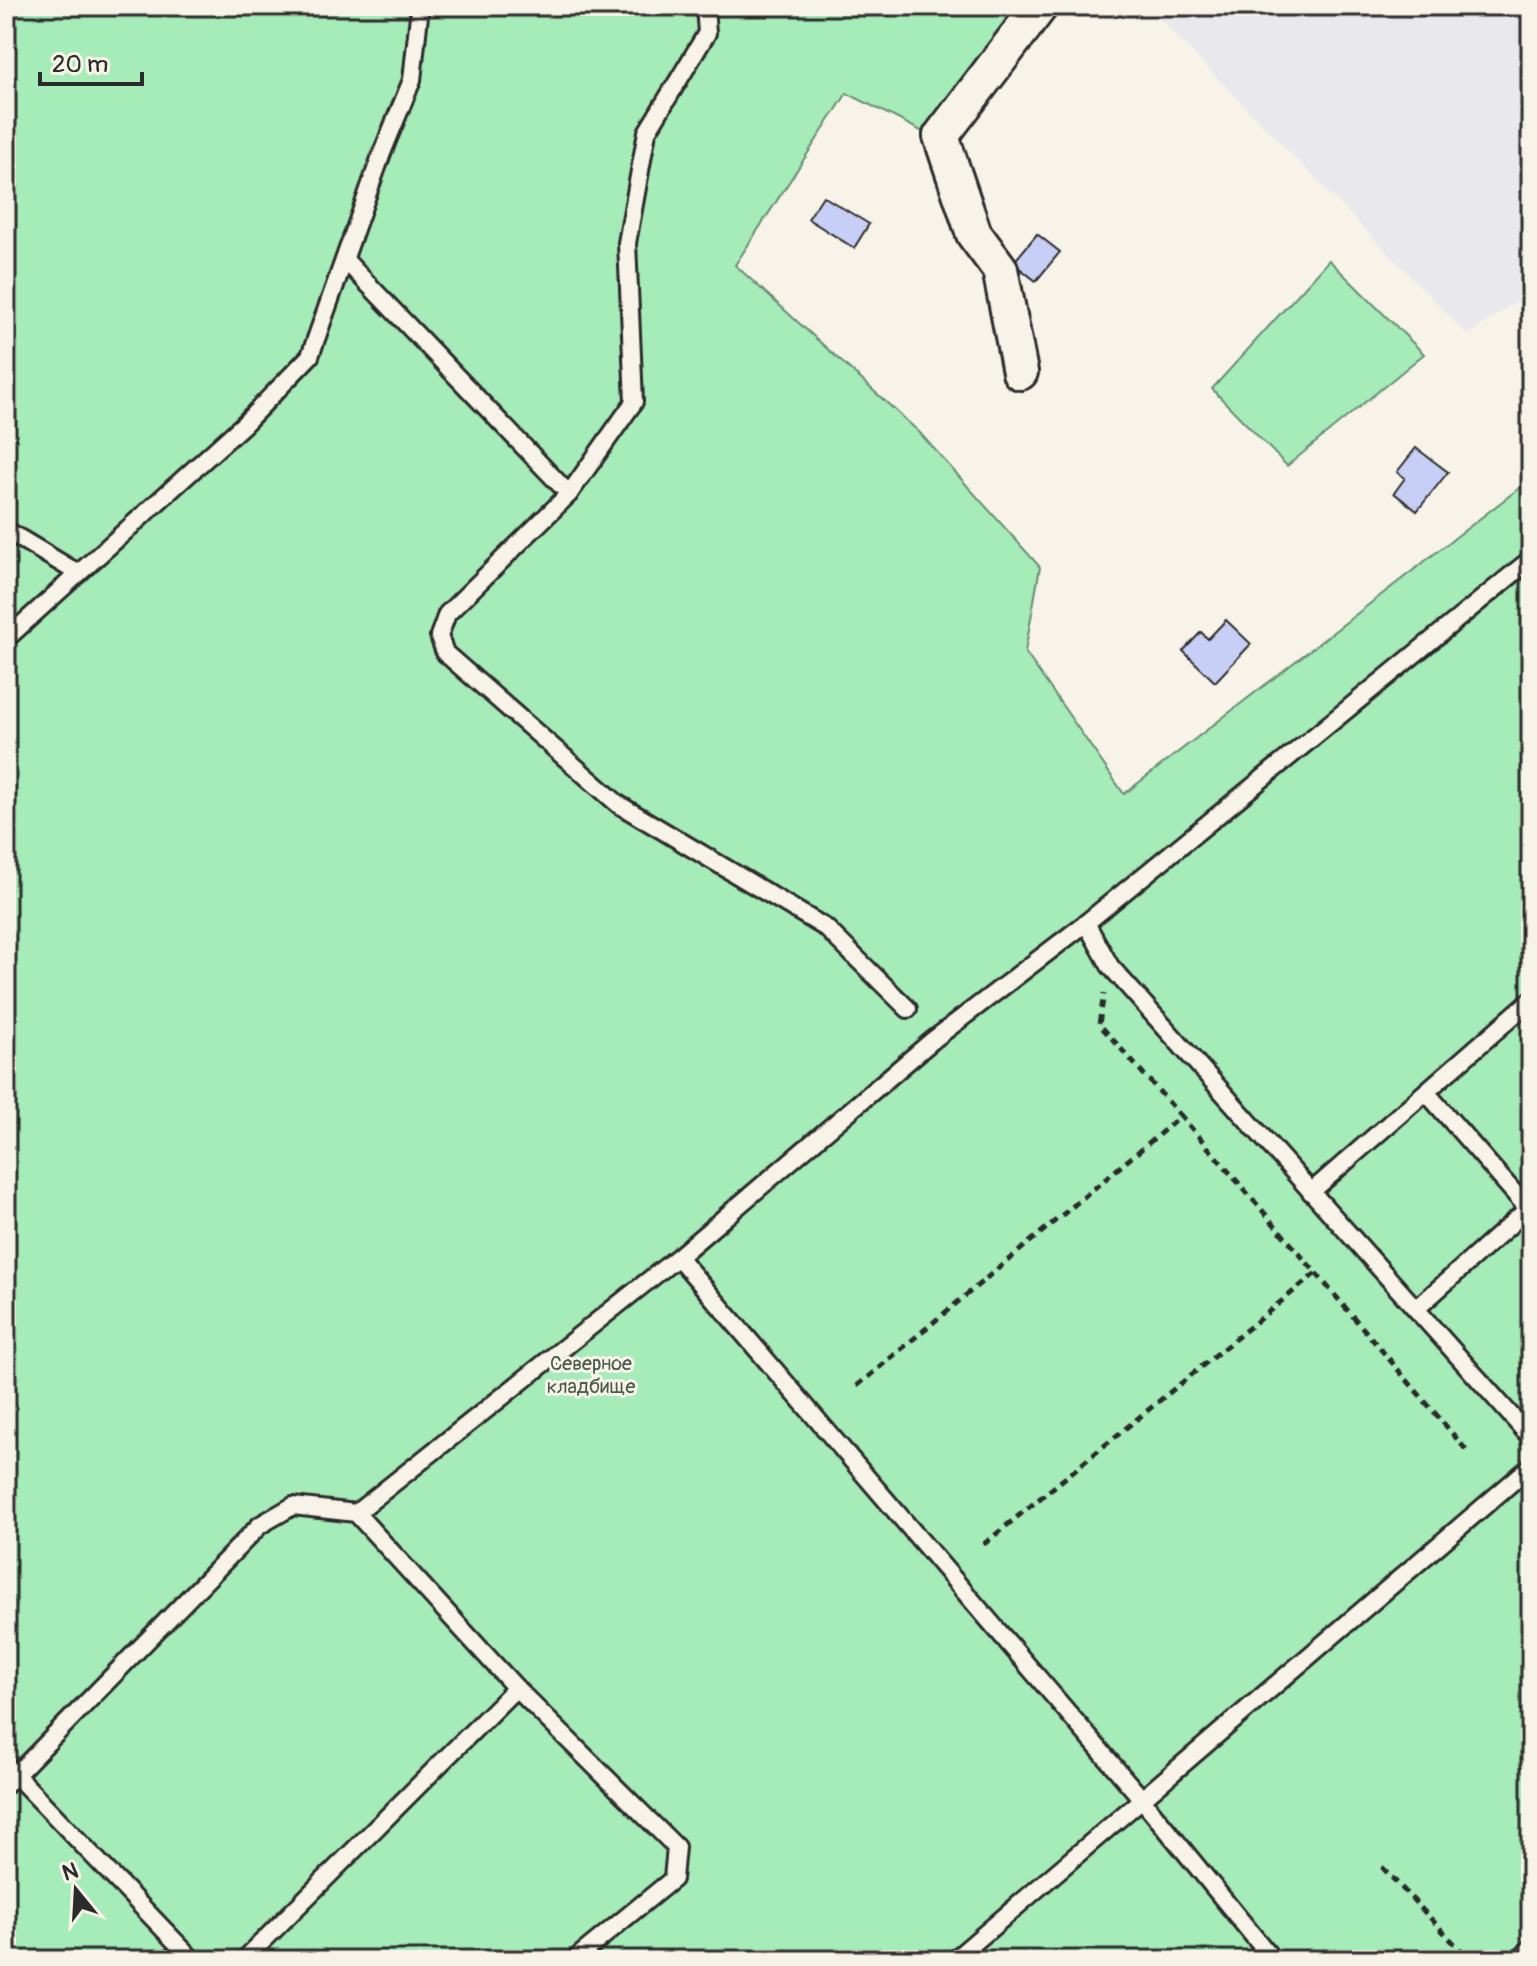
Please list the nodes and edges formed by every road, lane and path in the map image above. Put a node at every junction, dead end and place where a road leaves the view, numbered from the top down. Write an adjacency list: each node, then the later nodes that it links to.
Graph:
1 (420, 6): 4 (lane)
2 (705, 6): 6 (lane)
3 (1040, 6): 5 (street)
4 (345, 260): 6 (lane); 9 (lane)
5 (1020, 372)
6 (569, 494): 14 (lane)
7 (6, 530): 9 (lane)
8 (1531, 559): 11 (lane)
9 (76, 572): 10 (lane)
10 (6, 639)
11 (1086, 923): 12 (lane); 19 (lane)
12 (1110, 966): 16 (path); 17 (lane)
13 (1531, 1000): 15 (lane)
14 (908, 1009)
15 (1426, 1092): 17 (lane); 18 (lane)
16 (1181, 1116): 20 (path); 22 (path)
17 (1311, 1192): 21 (lane)
18 (1530, 1209): 21 (lane)
19 (678, 1257): 26 (lane); 30 (lane)
20 (1316, 1273): 24 (path); 27 (path)
21 (1416, 1309): 23 (lane)
22 (857, 1386)
23 (1531, 1438)
24 (1468, 1452)
25 (1531, 1466): 30 (lane)
26 (356, 1513): 28 (lane); 29 (lane)
27 (984, 1544)
28 (516, 1688): 34 (lane); 35 (lane)
29 (9, 1776): 33 (lane)
30 (1141, 1798): 36 (lane); 37 (lane)
31 (1382, 1867): 38 (path)
32 (1531, 1948): 39 (lane)
33 (193, 1960)
34 (244, 1960)
35 (574, 1960)
36 (954, 1960)
37 (1273, 1960)
38 (1470, 1960)
39 (1519, 1960)

